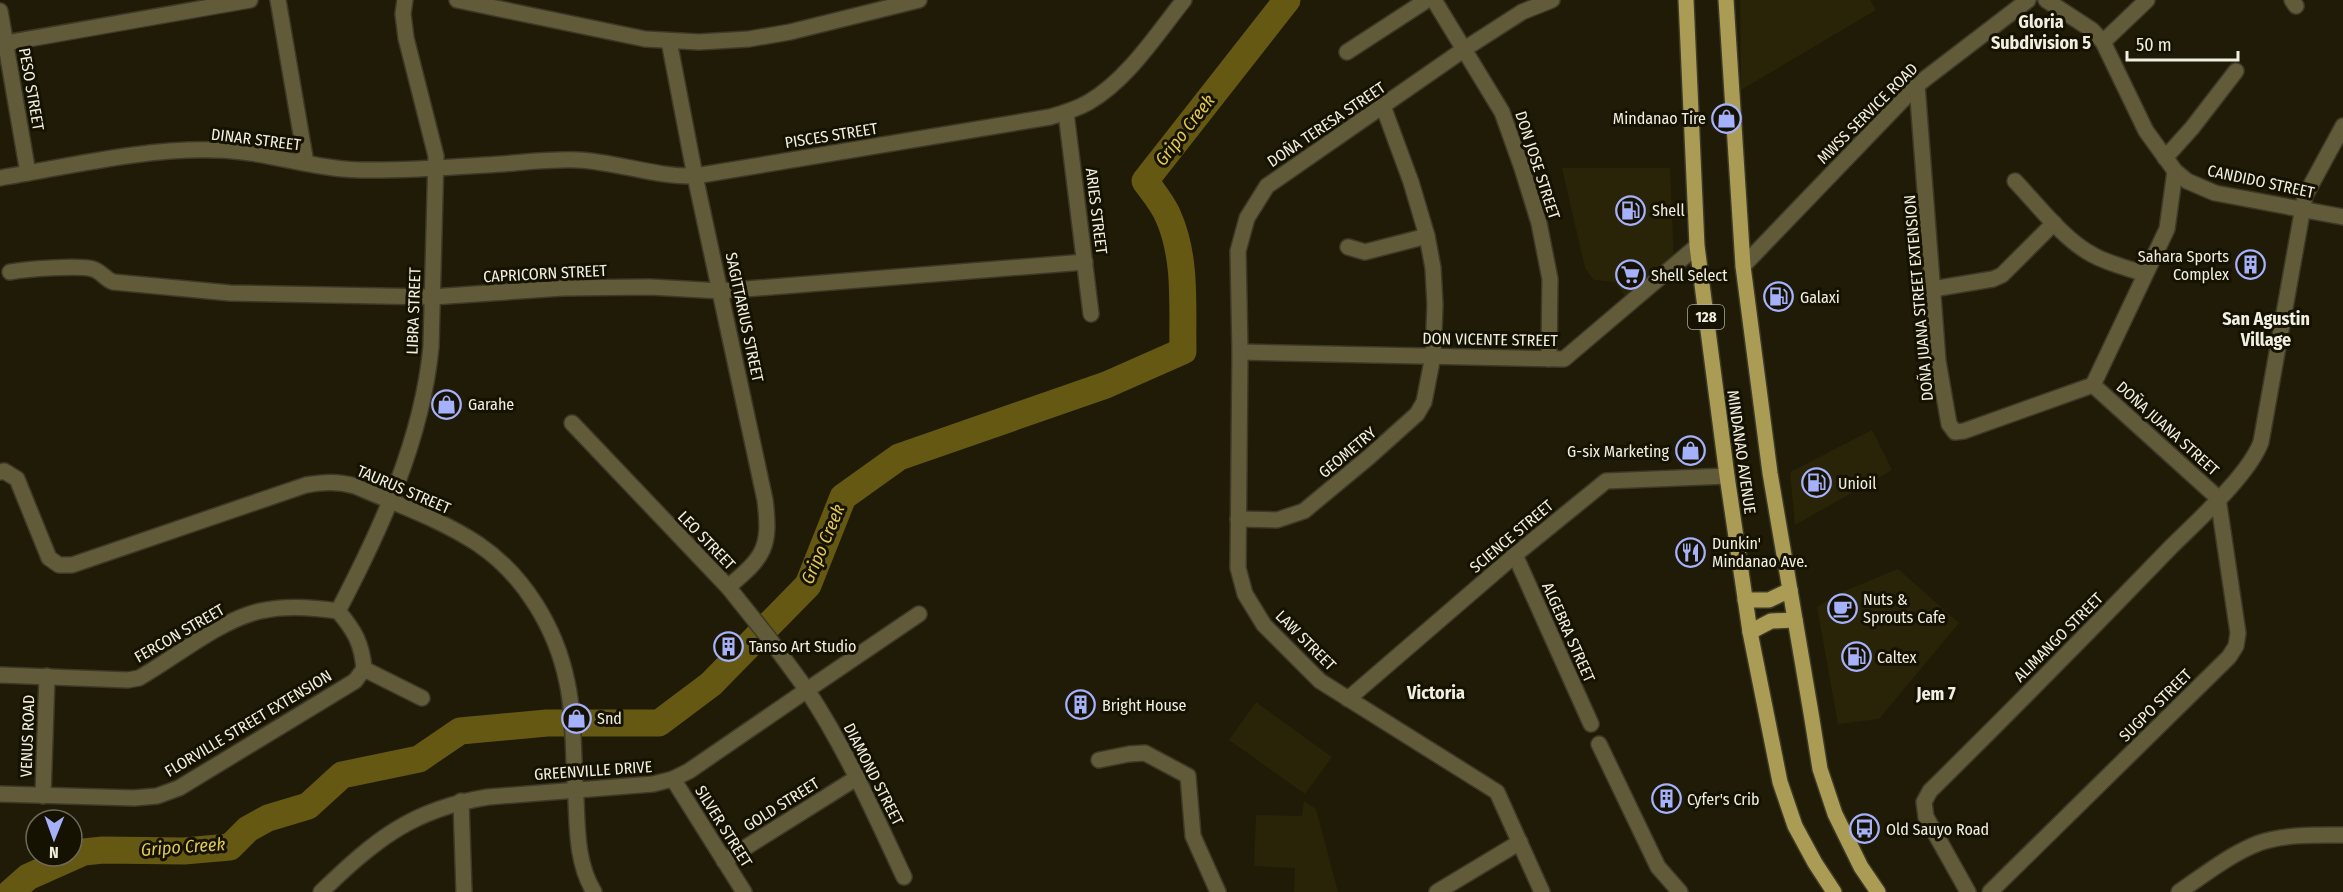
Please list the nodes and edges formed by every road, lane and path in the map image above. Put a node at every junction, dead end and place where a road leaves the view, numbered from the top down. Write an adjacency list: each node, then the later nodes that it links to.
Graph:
1 (250, 0): 18 (street)
2 (278, 0): 27 (street)
3 (405, 0): 28 (street, LIBRA STREET)
4 (457, 0): 16 (street)
5 (919, 0): 16 (street)
6 (1184, 0): 24 (street, PISCES STREET)
7 (1427, 0): 20 (street)
8 (1434, 0): 19 (street, DON JOSE STREET)
9 (1552, 0): 19 (street, DOÑA TERESA STREET)
10 (1686, 0): 38 (main road, MINDANAO AVENUE / 128)
11 (1726, 0): 41 (main road, MINDANAO AVENUE / 128)
12 (2028, 0): 22 (street, MWSS SERVICE ROAD)
13 (2046, 0): 17 (street)
14 (2147, 0): 17 (street)
15 (0, 11): 18 (street, PESO STREET)
16 (669, 41): 31 (street, SAGITTARIUS STREET)
17 (2103, 42): 26 (street)
18 (3, 43): 30 (street, PESO STREET)
19 (1466, 48): 23 (street, DOÑA TERESA STREET); 50 (street, DON JOSE STREET)
20 (1347, 51)
21 (2236, 71): 26 (street)
22 (1917, 85): 41 (street, MWSS SERVICE ROAD); 44 (street, DOÑA JUANA STREET EXTENSION)
23 (1383, 106): 37 (street, GEOMETRY); 48 (street, DOÑA TERESA STREET)
24 (1066, 113): 31 (street, PISCES STREET); 40 (street, ARIES STREET)
25 (2343, 126): 34 (street, ALIMANGO STREET)
26 (2165, 158): 29 (street)
27 (306, 163): 28 (street, DINAR STREET); 30 (street, DINAR STREET)
28 (437, 169): 31 (street, PISCES STREET); 46 (street, LIBRA STREET)
29 (2175, 171): 34 (street, CANDIDO STREET); 43 (street)
30 (28, 173): 32 (street, DINAR STREET)
31 (695, 176): 45 (street, SAGITTARIUS STREET)
32 (0, 178)
33 (2016, 181): 36 (street)
34 (2302, 209): 35 (street, CANDIDO STREET); 55 (street, ALIMANGO STREET)
35 (2343, 217)
36 (2054, 223): 43 (street); 44 (street)
37 (1427, 236): 39 (street); 49 (street, GEOMETRY)
38 (1697, 246): 50 (street, DON VICENTE STREET); 54 (main road, MINDANAO AVENUE / 128)
39 (1348, 247)
40 (1085, 262): 45 (street, CAPRICORN STREET); 47 (street, ARIES STREET)
41 (1743, 266): 60 (main road, MINDANAO AVENUE / 128)
42 (10, 272): 46 (street, CAPRICORN STREET)
43 (2145, 274): 51 (street)
44 (1933, 289): 51 (street, DOÑA JUANA STREET EXTENSION)
45 (721, 291): 46 (street, CAPRICORN STREET); 59 (street, SAGITTARIUS STREET)
46 (432, 297): 56 (street, LIBRA STREET)
47 (1091, 314)
48 (1240, 352): 49 (street, DON VICENTE STREET); 57 (street, LAW STREET)
49 (1433, 356): 50 (street, DON VICENTE STREET); 57 (street, GEOMETRY)
50 (1549, 359)
51 (2093, 385): 55 (street, DOÑA JUANA STREET)
52 (572, 423): 59 (street, LEO STREET)
53 (0, 472): 56 (street, TAURUS STREET)
54 (1727, 476): 58 (street, SCIENCE STREET); 61 (main road, MINDANAO AVENUE / 128)
55 (2218, 498): 95 (street, ALIMANGO STREET); 96 (street, SUGPO STREET)
56 (390, 501): 62 (street, LIBRA STREET); 77 (street, TAURUS STREET)
57 (1238, 519): 71 (street, LAW STREET)
58 (1515, 555): 71 (street, SCIENCE STREET); 72 (street, ALGEBRA STREET)
59 (728, 587): 69 (street, LEO STREET)
60 (1790, 590): 61 (main road); 64 (main road, MINDANAO AVENUE / 128)
61 (1745, 600): 65 (main road, MINDANAO AVENUE / 128)
62 (338, 611): 66 (street); 68 (street, FERCON STREET)
63 (919, 614): 69 (street, GREENVILLE DRIVE)
64 (1795, 620): 65 (main road); 94 (main road, MINDANAO AVENUE / 128)
65 (1750, 632): 93 (main road, MINDANAO AVENUE / 128)
66 (364, 669): 70 (street); 79 (street, FLORVILLE STREET EXTENSION)
67 (0, 675): 68 (street, FERCON STREET)
68 (47, 676): 79 (street, VENUS ROAD)
69 (807, 690): 75 (street, DIAMOND STREET); 76 (street, GREENVILLE DRIVE)
70 (422, 698)
71 (1348, 699): 82 (street, LAW STREET)
72 (1591, 724)
73 (1599, 744): 92 (street)
74 (1099, 760): 89 (street)
75 (858, 777): 83 (street, GOLD STREET); 84 (street, DIAMOND STREET)
76 (673, 779): 77 (street, GREENVILLE DRIVE); 83 (street, SILVER STREET)
77 (576, 788): 80 (street, GREENVILLE DRIVE); 87 (street, TAURUS STREET)
78 (0, 794): 79 (street, FLORVILLE STREET EXTENSION)
79 (43, 796)
80 (461, 801): 85 (street, GREENVILLE DRIVE); 86 (street)
81 (2343, 835): 97 (street)
82 (1520, 843): 90 (street); 91 (street)
83 (724, 861): 88 (street, SILVER STREET)
84 (904, 877)
85 (321, 892)
86 (464, 892)
87 (594, 892)
88 (744, 892)
89 (1218, 892)
90 (1437, 892)
91 (1542, 892)
92 (1680, 892)
93 (1834, 892)
94 (1878, 892)
95 (1968, 892)
96 (1990, 892)
97 (2179, 892)

